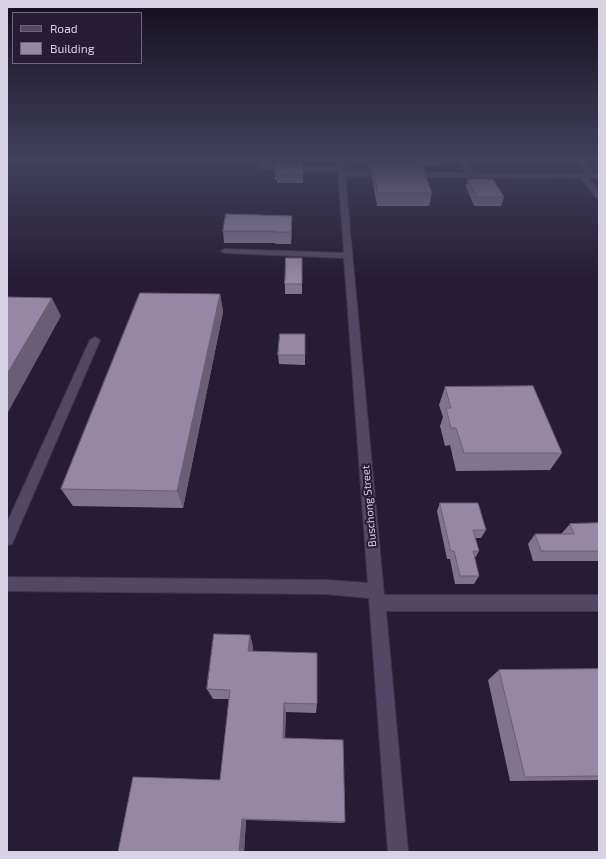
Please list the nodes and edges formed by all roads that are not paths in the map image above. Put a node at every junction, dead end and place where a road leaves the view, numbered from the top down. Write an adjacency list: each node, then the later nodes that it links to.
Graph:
1 (344, 201): 3 (street, Buschong Street)
2 (225, 251): 3 (street)
3 (348, 256): 7 (street, Buschong Street)
4 (95, 340): 5 (street)
5 (7, 539)
6 (7, 584): 7 (street)
7 (377, 597): 8 (street); 9 (street, Buschong Street)
8 (599, 603)
9 (398, 852)

